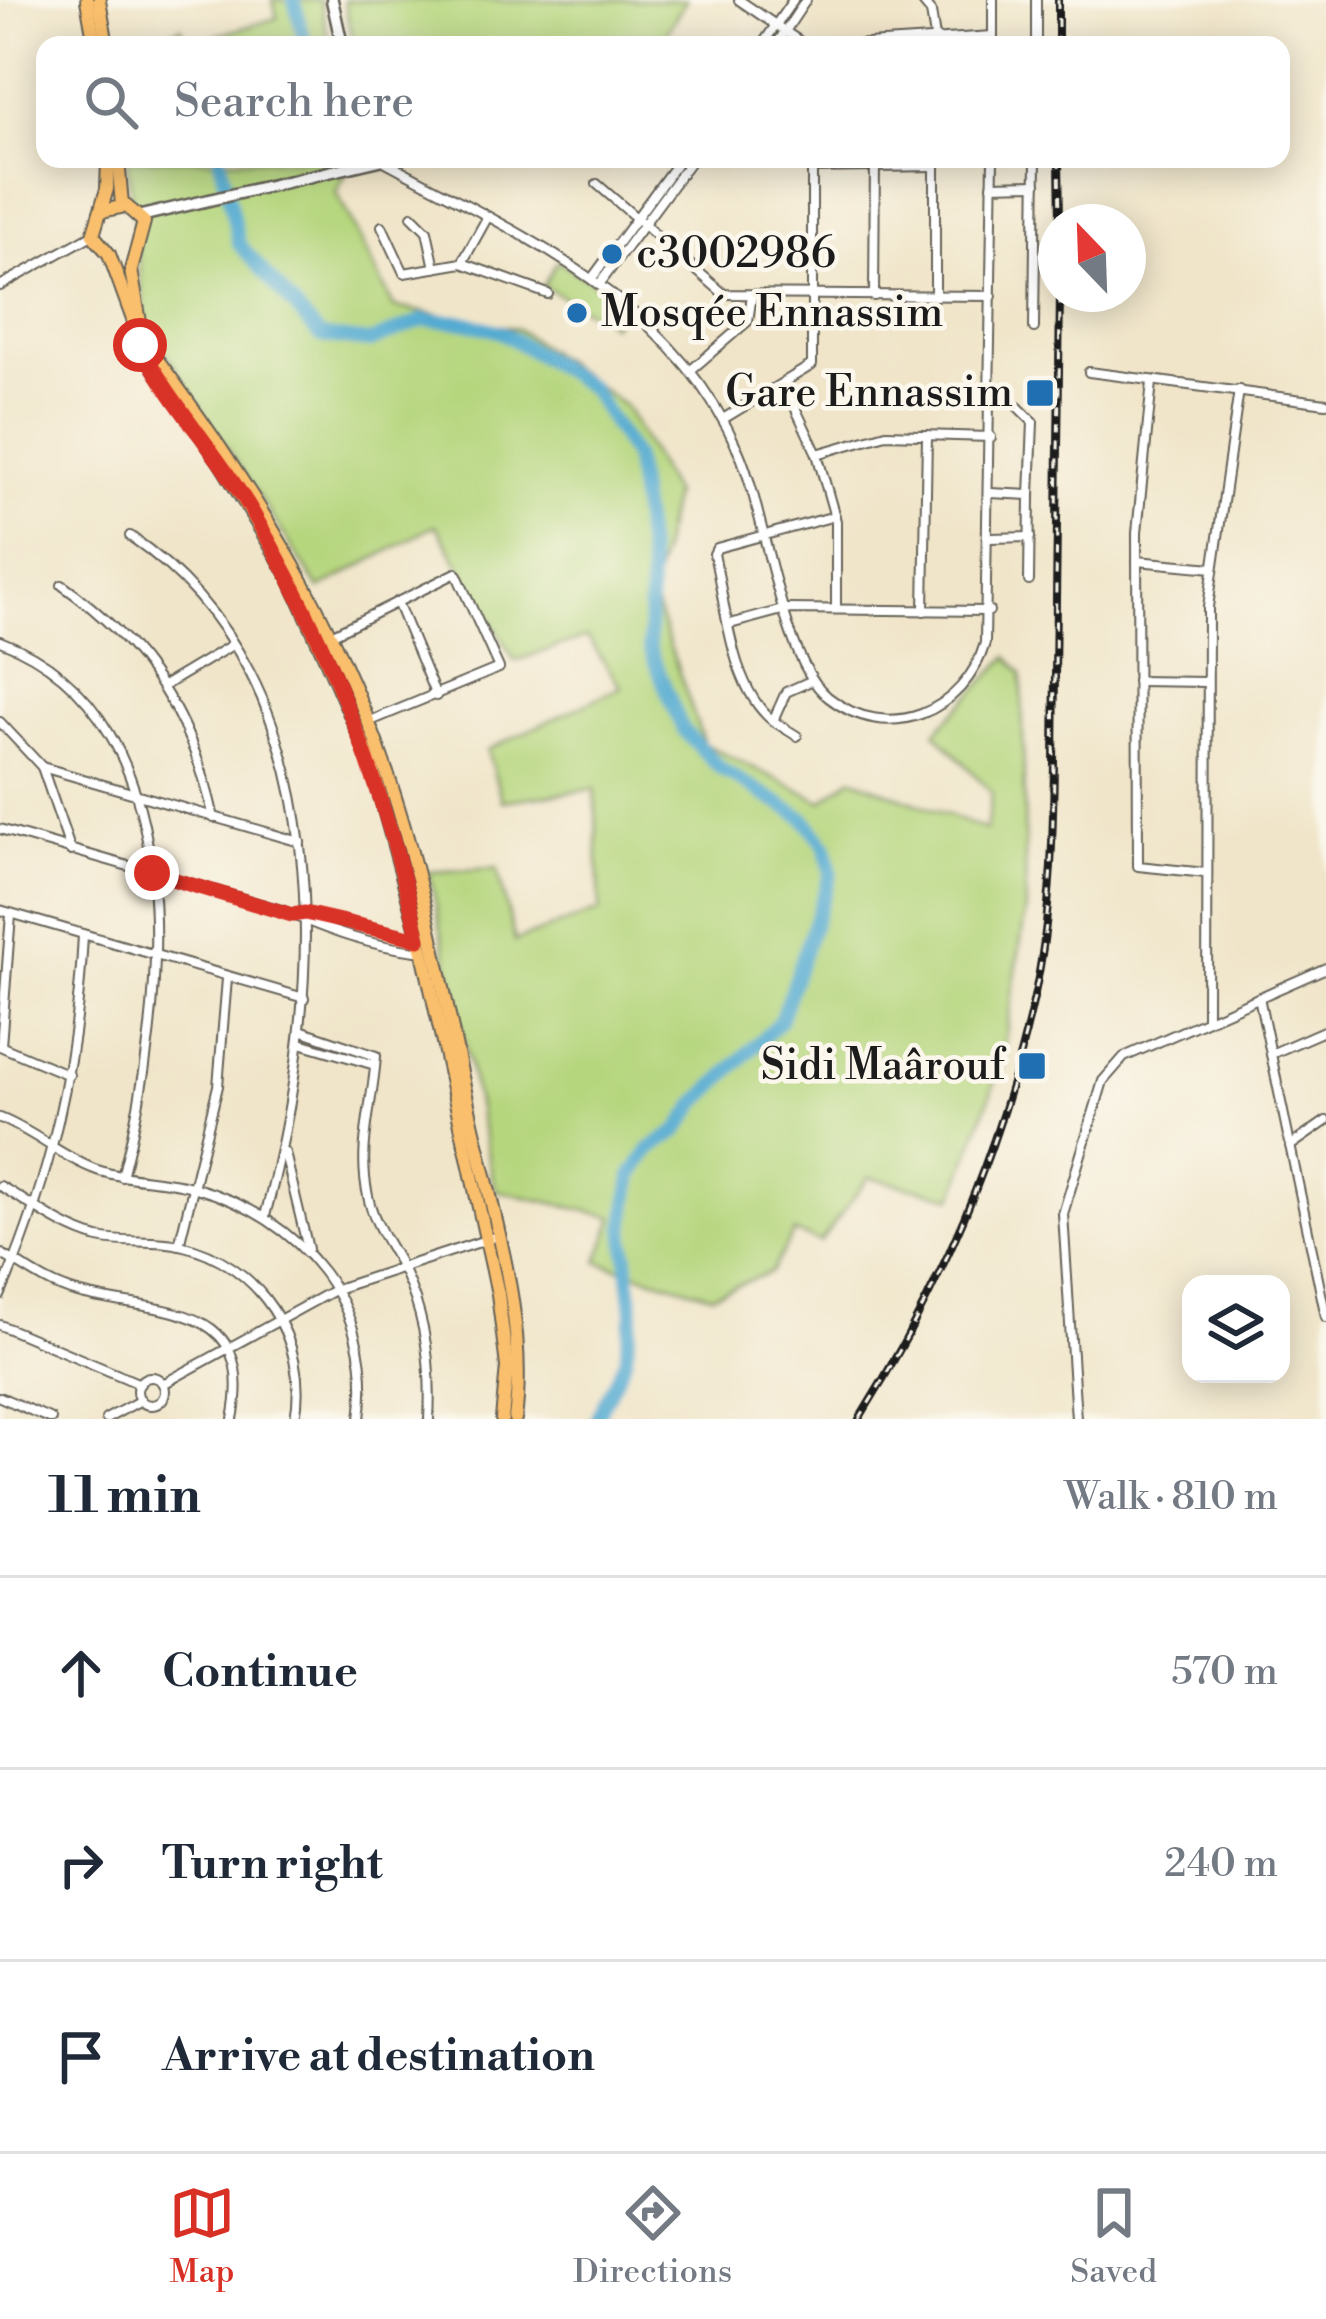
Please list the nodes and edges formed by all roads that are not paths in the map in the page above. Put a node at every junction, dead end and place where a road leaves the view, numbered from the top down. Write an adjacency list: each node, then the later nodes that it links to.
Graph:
1 (87, 0): 12 (main road)
2 (99, 0): 13 (main road)
3 (332, 0): 14 (street)
4 (739, 0): 10 (street)
5 (793, 0): 10 (street)
6 (806, 0): 11 (street)
7 (921, 0): 17 (street)
8 (993, 0): 18 (street)
9 (1036, 0): 19 (street)
10 (775, 27): 11 (street); 15 (street)
11 (784, 34): 16 (street)
12 (93, 36)
13 (105, 36)
14 (340, 36)
15 (768, 36)
16 (788, 36)
17 (935, 36)
18 (993, 36)
19 (1036, 36)
20 (107, 168): 35 (main road)
21 (119, 168): 34 (main road)
22 (350, 168): 39 (street)
23 (399, 168): 37 (street)
24 (673, 168): 38 (street)
25 (685, 168): 40 (street)
26 (812, 168): 51 (street)
27 (875, 168): 52 (street)
28 (935, 168): 53 (street)
29 (993, 168): 32 (street)
30 (1036, 168): 33 (street)
31 (597, 184): 38 (street)
32 (992, 184): 33 (street); 54 (street)
33 (1036, 184): 55 (street)
34 (122, 205): 35 (main road); 39 (main road)
35 (102, 211): 42 (main road)
36 (412, 216): 46 (street)
37 (487, 218): 45 (street); 47 (street)
38 (634, 219): 40 (street); 47 (street)
39 (143, 221): 43 (main road)
40 (644, 225): 47 (street); 50 (street)
41 (382, 226): 46 (street)
42 (93, 235): 44 (main road); 48 (street)
43 (137, 249): 44 (main road); 84 (main road)
44 (109, 254): 110 (main road)
45 (463, 263): 46 (street); 49 (street)
46 (436, 268)
47 (597, 279): 56 (street)
48 (0, 286)
49 (548, 294)
50 (752, 295): 51 (street); 56 (street)
51 (813, 296): 52 (street); 59 (street)
52 (874, 296): 53 (street)
53 (935, 296): 54 (street)
54 (992, 296): 65 (street)
55 (1034, 328)
56 (691, 370): 63 (street)
57 (1089, 372): 58 (street)
58 (1152, 382): 60 (street); 74 (street)
59 (784, 386): 63 (street); 66 (street)
60 (1239, 390): 61 (street); 75 (street)
61 (1326, 404)
62 (1018, 407): 68 (street)
63 (723, 419): 71 (street)
64 (927, 436): 65 (street); 66 (street); 81 (street)
65 (991, 437): 67 (street)
66 (817, 454): 69 (street)
67 (990, 493): 68 (street); 73 (street)
68 (1030, 494): 72 (street)
69 (835, 516): 71 (street); 79 (street)
70 (130, 536): 86 (street)
71 (766, 536): 80 (street); 83 (street)
72 (1030, 537): 73 (street); 76 (street)
73 (990, 538): 82 (street)
74 (1137, 561): 75 (street); 88 (street)
75 (1214, 568): 89 (street)
76 (1029, 581)
77 (62, 585): 90 (street)
78 (397, 602): 84 (street); 91 (street); 91 (street)
79 (836, 608): 80 (street); 81 (street)
80 (786, 609): 83 (street); 87 (street)
81 (924, 611): 82 (street)
82 (989, 611): 87 (street)
83 (730, 624): 92 (street)
84 (331, 635): 94 (main road)
85 (0, 640): 97 (street)
86 (232, 645): 90 (street); 100 (street)
87 (813, 680): 92 (street)
88 (1137, 681): 89 (street); 103 (street)
89 (1206, 682): 103 (street)
90 (166, 686): 98 (street)
91 (436, 696): 94 (street)
92 (773, 721): 95 (street)
93 (0, 722): 96 (street)
94 (368, 722): 110 (main road)
95 (797, 736)
96 (42, 767): 97 (street); 101 (street)
97 (134, 795): 98 (street); 102 (street)
98 (214, 818): 100 (street)
99 (0, 829): 101 (street)
100 (299, 842): 105 (street)
101 (71, 851): 102 (street)
102 (152, 873): 107 (street); 111 (street)
103 (1206, 873): 116 (street)
104 (0, 910): 106 (street)
105 (305, 913): 107 (street); 108 (street); 110 (street)
106 (11, 914): 109 (street); 120 (street)
107 (292, 915): 108 (street)
108 (305, 925): 110 (street); 115 (street)
109 (83, 935): 111 (street); 123 (street)
110 (426, 945): 134 (main road)
111 (155, 957): 113 (street); 129 (street)
112 (1326, 968): 114 (street)
113 (227, 979): 115 (street); 131 (street)
114 (1259, 997): 116 (street); 121 (street)
115 (304, 998): 117 (street)
116 (1207, 1018): 163 (street)
117 (303, 1031): 119 (street); 122 (street)
118 (1324, 1035): 121 (street)
119 (301, 1042): 122 (street); 127 (street)
120 (1, 1046): 123 (street)
121 (1271, 1054): 128 (street)
122 (375, 1065): 140 (street)
123 (69, 1075): 126 (street)
124 (0, 1118): 126 (street)
125 (1326, 1121): 128 (street)
126 (55, 1144): 129 (street); 132 (street)
127 (284, 1145): 133 (street); 136 (street)
128 (1290, 1146): 141 (street)
129 (122, 1177): 131 (street)
130 (0, 1186): 132 (street)
131 (196, 1188): 133 (street); 135 (street)
132 (35, 1208): 135 (street); 139 (street)
133 (266, 1216): 136 (street)
134 (492, 1238): 140 (street); 161 (main road); 162 (main road)
135 (179, 1244): 144 (street)
136 (309, 1251): 142 (street)
137 (0, 1253): 139 (street)
138 (1326, 1259): 141 (street)
139 (15, 1262): 143 (street); 147 (street)
140 (401, 1264): 142 (street); 160 (street)
141 (1316, 1266): 145 (street)
142 (336, 1288): 144 (street); 159 (street)
143 (0, 1296)
144 (280, 1317): 147 (street); 158 (street)
145 (1326, 1317)
146 (0, 1325): 148 (street)
147 (226, 1348): 149 (street); 157 (street)
148 (140, 1384): 149 (street); 152 (street)
149 (163, 1384): 151 (street)
150 (0, 1397): 154 (street)
151 (162, 1400): 152 (street); 153 (street)
152 (142, 1402): 155 (street); 156 (street)
153 (159, 1416)
154 (51, 1419)
155 (106, 1419)
156 (148, 1419)
157 (233, 1419)
158 (295, 1419)
159 (360, 1419)
160 (429, 1419)
161 (502, 1419)
162 (515, 1419)
163 (1076, 1419)

